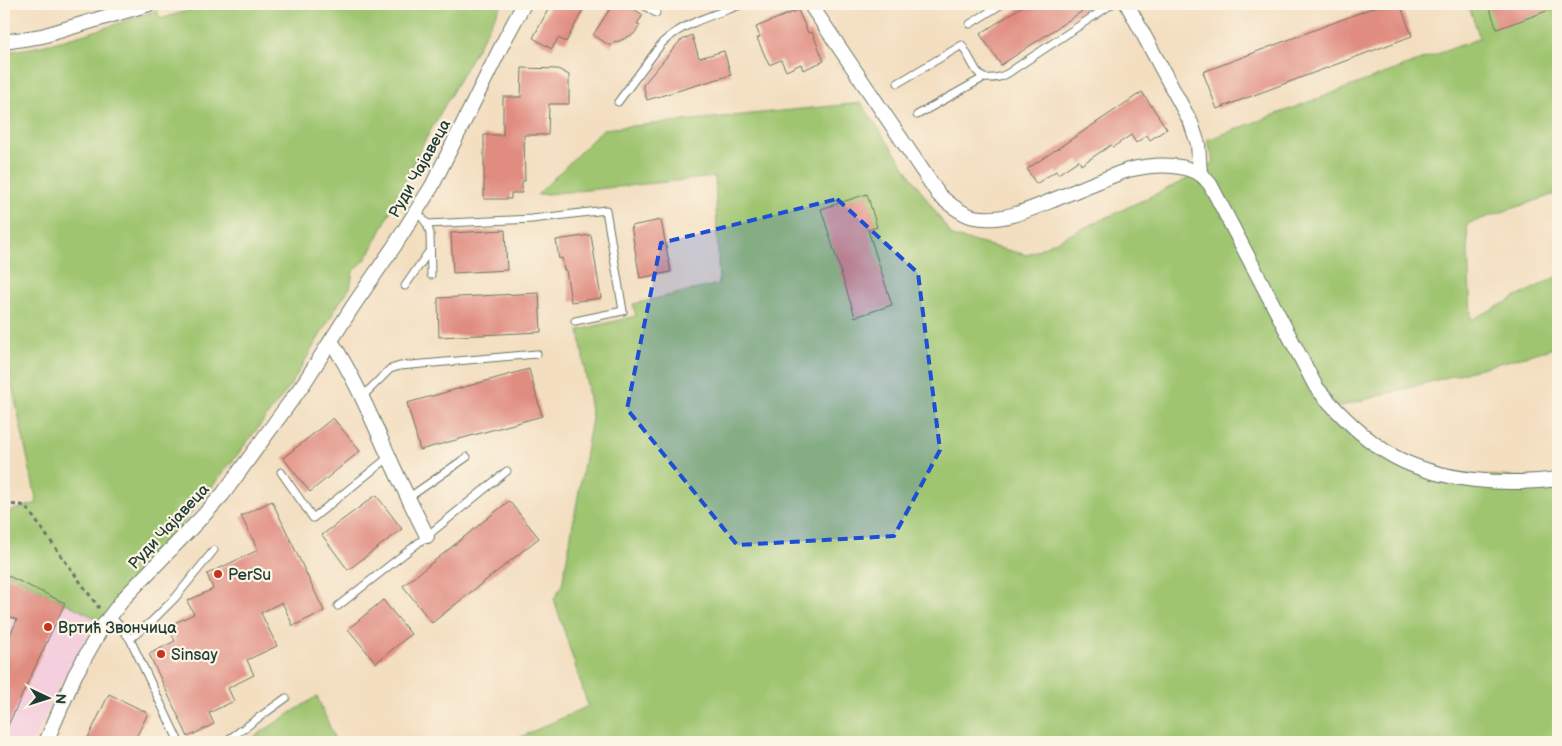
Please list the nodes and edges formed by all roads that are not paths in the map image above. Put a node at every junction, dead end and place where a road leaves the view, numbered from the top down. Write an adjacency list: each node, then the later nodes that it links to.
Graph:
1 (149, 4): 11 (street)
2 (524, 4): 17 (street, Руди Чајавеца)
3 (642, 4): 9 (lane)
4 (743, 4): 14 (lane)
5 (810, 4): 16 (street)
6 (1002, 4): 10 (lane)
7 (1112, 4): 12 (lane)
8 (1127, 4): 16 (street)
9 (656, 13)
10 (970, 24)
11 (4, 42)
12 (983, 78): 13 (lane); 15 (lane)
13 (898, 83)
14 (618, 102)
15 (917, 115)
16 (1200, 174): 30 (street)
17 (416, 210): 18 (lane); 23 (street, Руди Чајавеца)
18 (427, 224): 19 (lane); 22 (lane)
19 (430, 250): 20 (lane); 21 (lane)
20 (431, 275)
21 (406, 286)
22 (575, 321)
23 (331, 341): 25 (street); 35 (street, Руди Чајавеца)
24 (537, 354): 25 (lane)
25 (363, 396): 26 (street)
26 (390, 457): 29 (lane); 31 (street)
27 (467, 457): 31 (lane)
28 (507, 471): 32 (lane)
29 (281, 472)
30 (1558, 479)
31 (408, 498): 32 (street)
32 (427, 536): 34 (lane)
33 (214, 550): 36 (lane)
34 (338, 606)
35 (106, 622): 36 (lane); 38 (street, Руди Чајавеца)
36 (130, 639): 39 (lane)
37 (286, 698): 40 (lane)
38 (46, 742)
39 (179, 742)
40 (225, 742)

